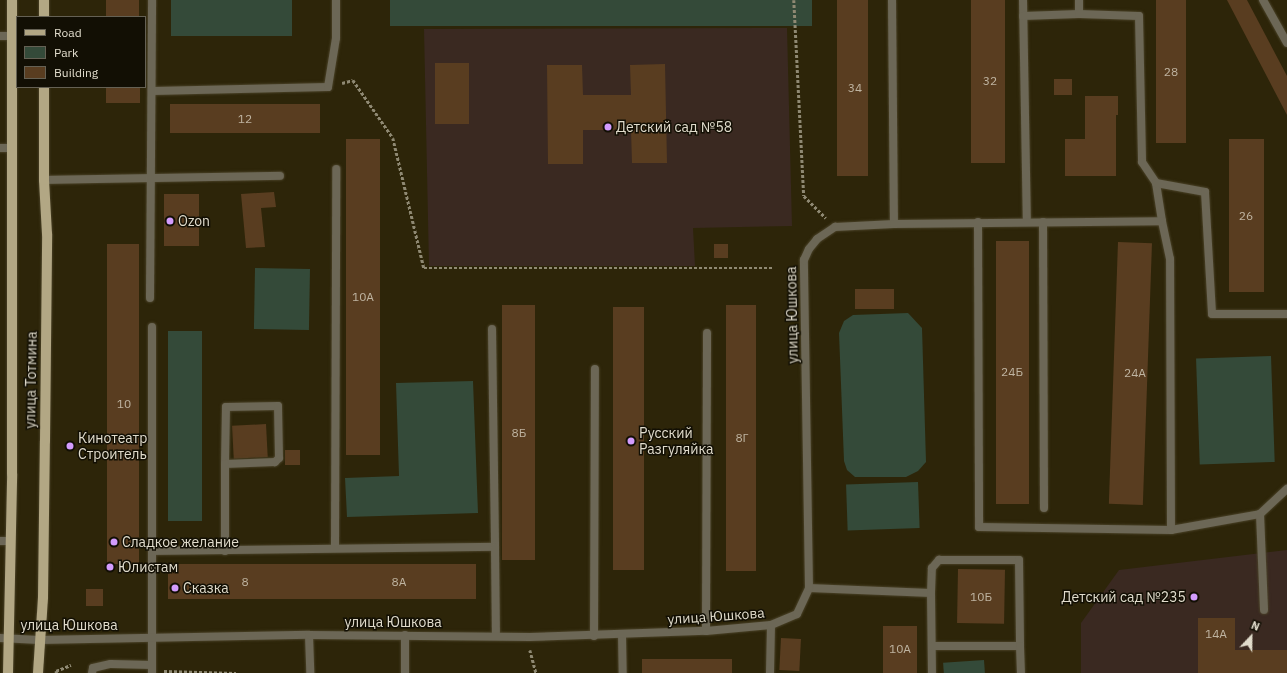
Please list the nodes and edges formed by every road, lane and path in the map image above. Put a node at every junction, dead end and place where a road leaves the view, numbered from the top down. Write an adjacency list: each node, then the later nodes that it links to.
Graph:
1 (12, 0): 14 (main road, улица Тотмина)
2 (44, 0): 11 (main road)
3 (152, 0): 18 (street)
4 (336, 0): 16 (street)
5 (794, 0): 31 (path)
6 (892, 0): 30 (street)
7 (1023, 0): 12 (street)
8 (1079, 0): 10 (street)
9 (1263, 0): 15 (street)
10 (1079, 14): 12 (street); 25 (street)
11 (44, 16)
12 (1023, 16): 28 (street)
13 (0, 36): 14 (street)
14 (12, 36): 20 (main road, улица Тотмина)
15 (1287, 43)
16 (328, 87): 18 (street); 32 (path)
17 (44, 88): 24 (main road, улица Тотмина)
18 (153, 91): 23 (street)
19 (0, 148): 20 (street)
20 (11, 148): 44 (main road, улица Тотмина)
21 (336, 169): 46 (street)
22 (280, 176): 23 (street)
23 (150, 179): 24 (street); 33 (street)
24 (44, 180): 61 (main road, улица Тотмина)
25 (1156, 182): 26 (street); 34 (street)
26 (1162, 221): 29 (street); 43 (street)
27 (978, 222): 28 (street); 30 (street); 43 (street)
28 (1027, 222): 29 (street)
29 (1043, 222): 41 (street)
30 (894, 224): 31 (street)
31 (835, 227): 49 (street, улица Юшкова)
32 (773, 268)
33 (150, 298)
34 (1287, 314)
35 (152, 327): 47 (street)
36 (492, 329): 45 (street)
37 (707, 333): 53 (street)
38 (595, 369): 58 (street)
39 (225, 464): 39 (street); 48 (street)
40 (1287, 489): 42 (street)
41 (1044, 508)
42 (1260, 514): 43 (street); 51 (street)
43 (1171, 530)
44 (5, 541): 60 (main road, улица Тотмина)
45 (495, 546): 46 (street); 57 (street)
46 (335, 548): 48 (street)
47 (152, 551): 48 (street); 59 (street)
48 (225, 551)
49 (809, 588): 50 (street); 52 (street, улица Юшкова)
50 (931, 593): 62 (street); 63 (street)
51 (1264, 610)
52 (771, 625): 53 (street, улица Юшкова); 74 (street)
53 (706, 631): 54 (street, улица Юшкова)
54 (622, 634): 58 (street, улица Юшкова); 73 (street)
55 (309, 635): 56 (street, улица Юшкова); 59 (street, улица Юшкова); 71 (street)
56 (405, 635): 57 (street, улица Юшкова); 72 (street)
57 (496, 636): 58 (street, улица Юшкова)
58 (594, 636)
59 (152, 637): 61 (street, улица Юшкова); 65 (street)
60 (4, 638): 61 (street, улица Юшкова); 66 (main road, улица Тотмина)
61 (39, 640): 67 (main road, улица Тотмина)
62 (932, 646): 63 (street); 75 (street)
63 (1020, 646): 76 (street)
64 (72, 665): 68 (path)
65 (152, 670): 69 (street); 70 (path)
66 (8, 673)
67 (38, 673)
68 (56, 673)
69 (92, 673)
70 (236, 673)
71 (310, 673)
72 (405, 673)
73 (623, 673)
74 (770, 673)
75 (932, 673)
76 (1021, 673)

